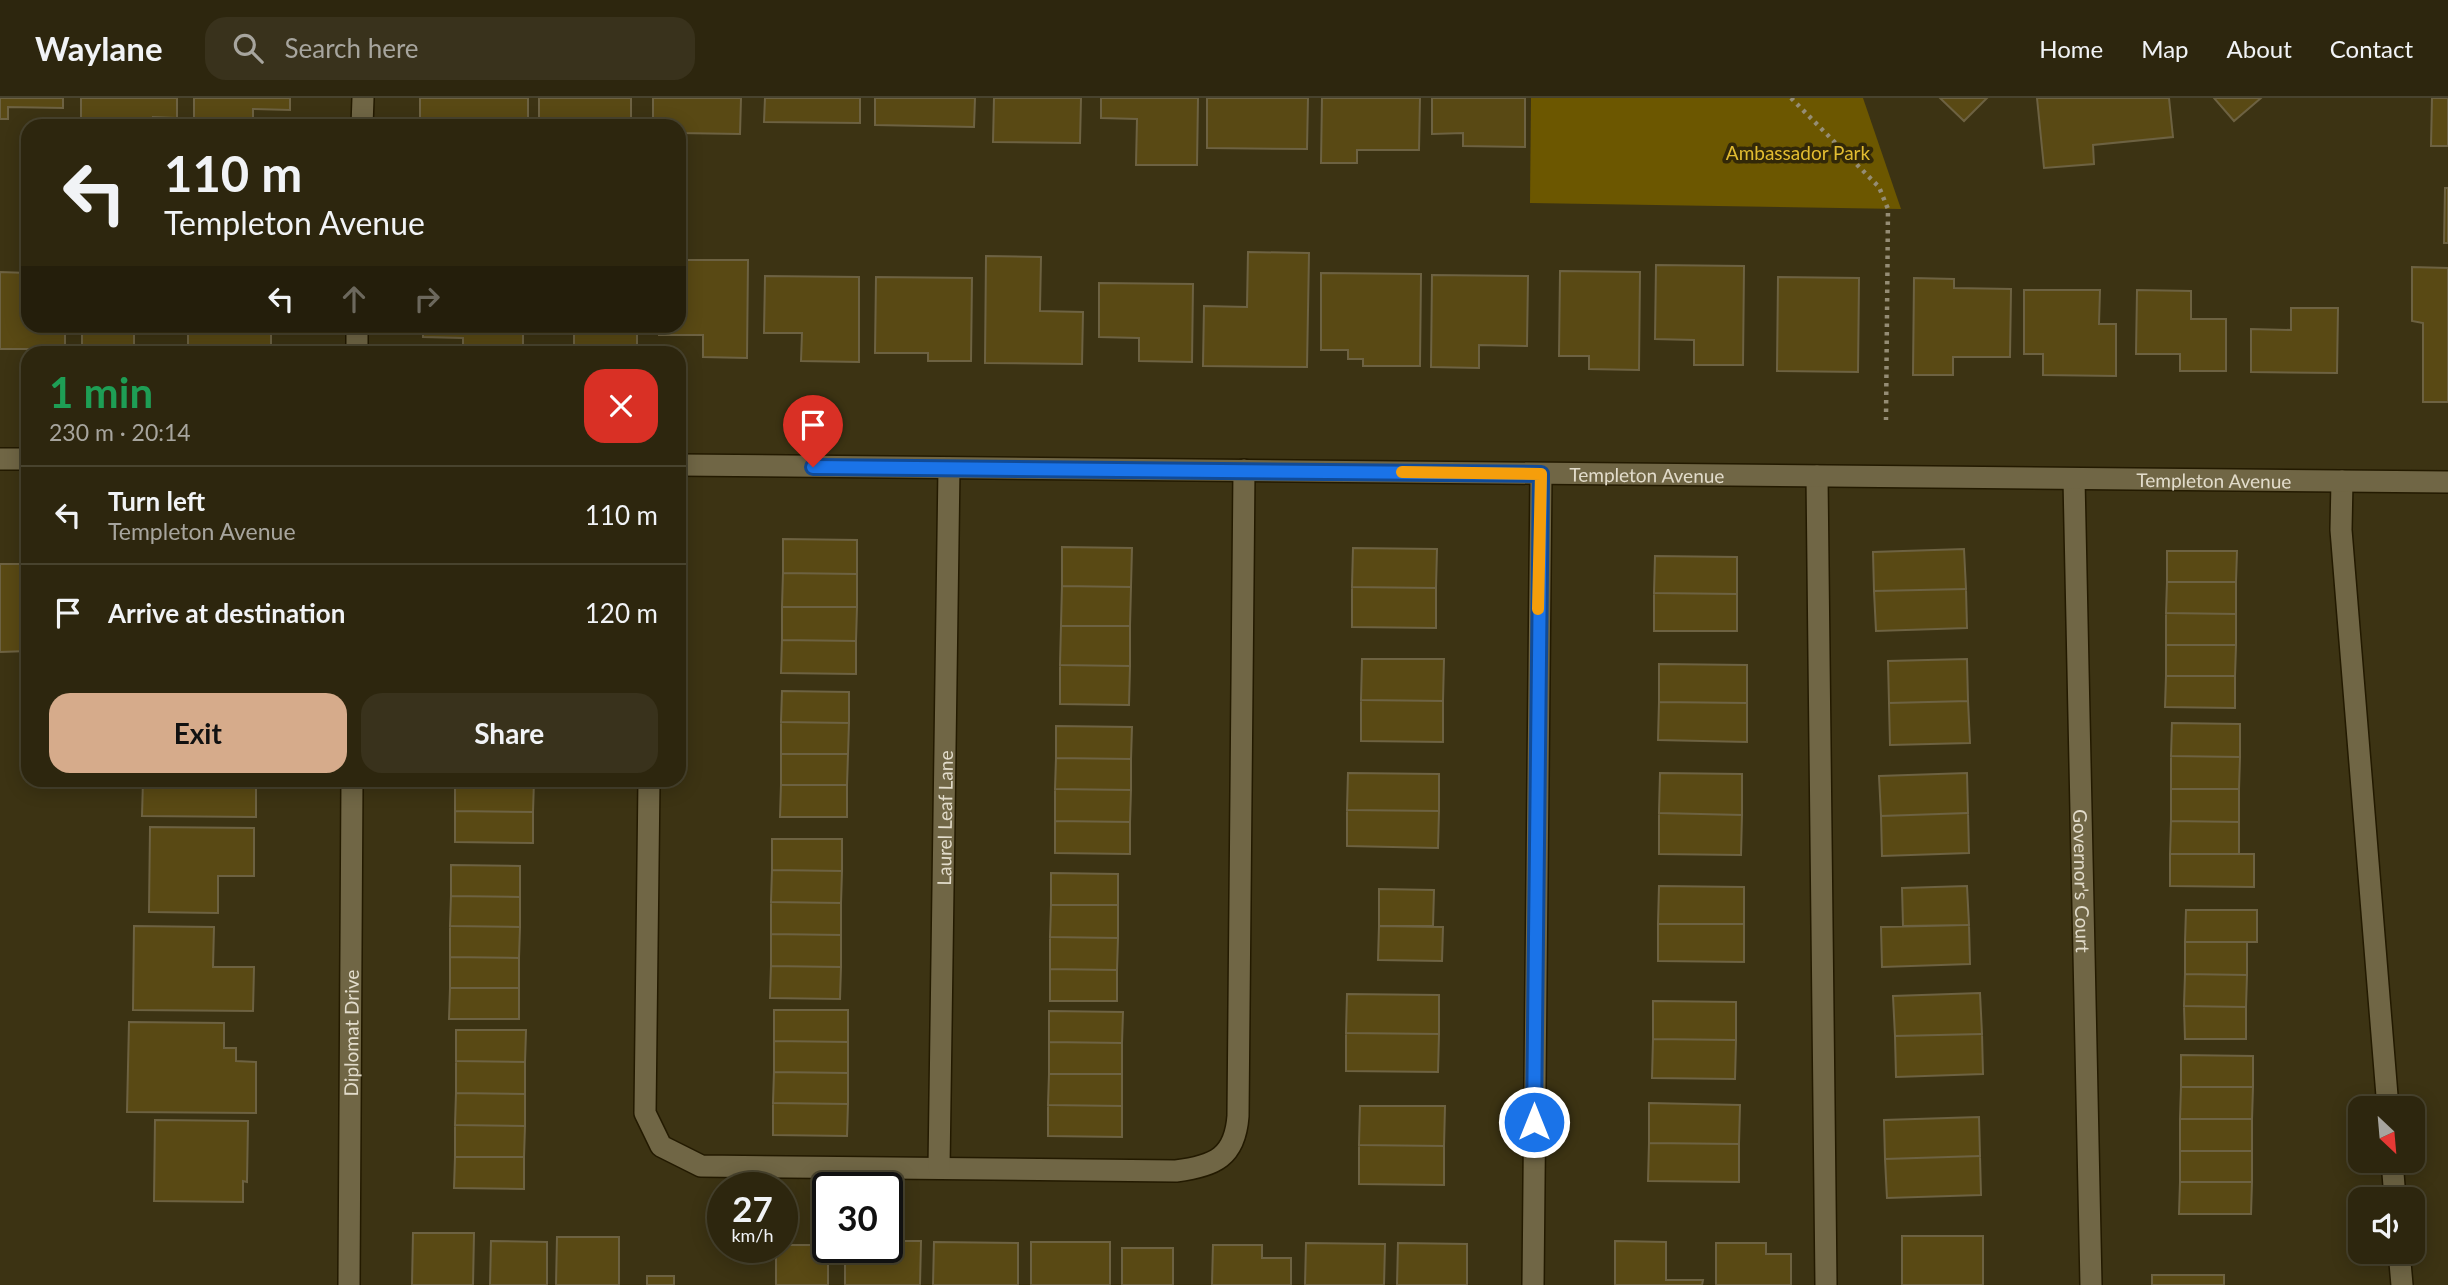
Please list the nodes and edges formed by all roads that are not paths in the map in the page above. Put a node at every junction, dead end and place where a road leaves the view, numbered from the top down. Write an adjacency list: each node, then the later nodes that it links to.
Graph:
1 (363, 98): 2 (street)
2 (362, 119)
3 (0, 459): 4 (street)
4 (21, 459)
5 (686, 465): 6 (street, Templeton Avenue)
6 (948, 468): 7 (street, Templeton Avenue); 16 (street, Laurel Leaf Lane)
7 (1244, 470): 8 (street, Templeton Avenue); 16 (street)
8 (1541, 474): 9 (street, Templeton Avenue); 19 (street)
9 (1816, 476): 10 (street, Templeton Avenue); 20 (street)
10 (2074, 479): 11 (street, Templeton Avenue); 21 (street, Governor's Court)
11 (2342, 481): 12 (street, Templeton Avenue); 15 (street)
12 (2448, 482)
13 (352, 787): 18 (street, Diplomat Drive)
14 (649, 787): 16 (street)
15 (2387, 1096)
16 (940, 1168)
17 (2400, 1264): 22 (street)
18 (349, 1285)
19 (1533, 1285)
20 (1826, 1285)
21 (2091, 1285)
22 (2402, 1285)

